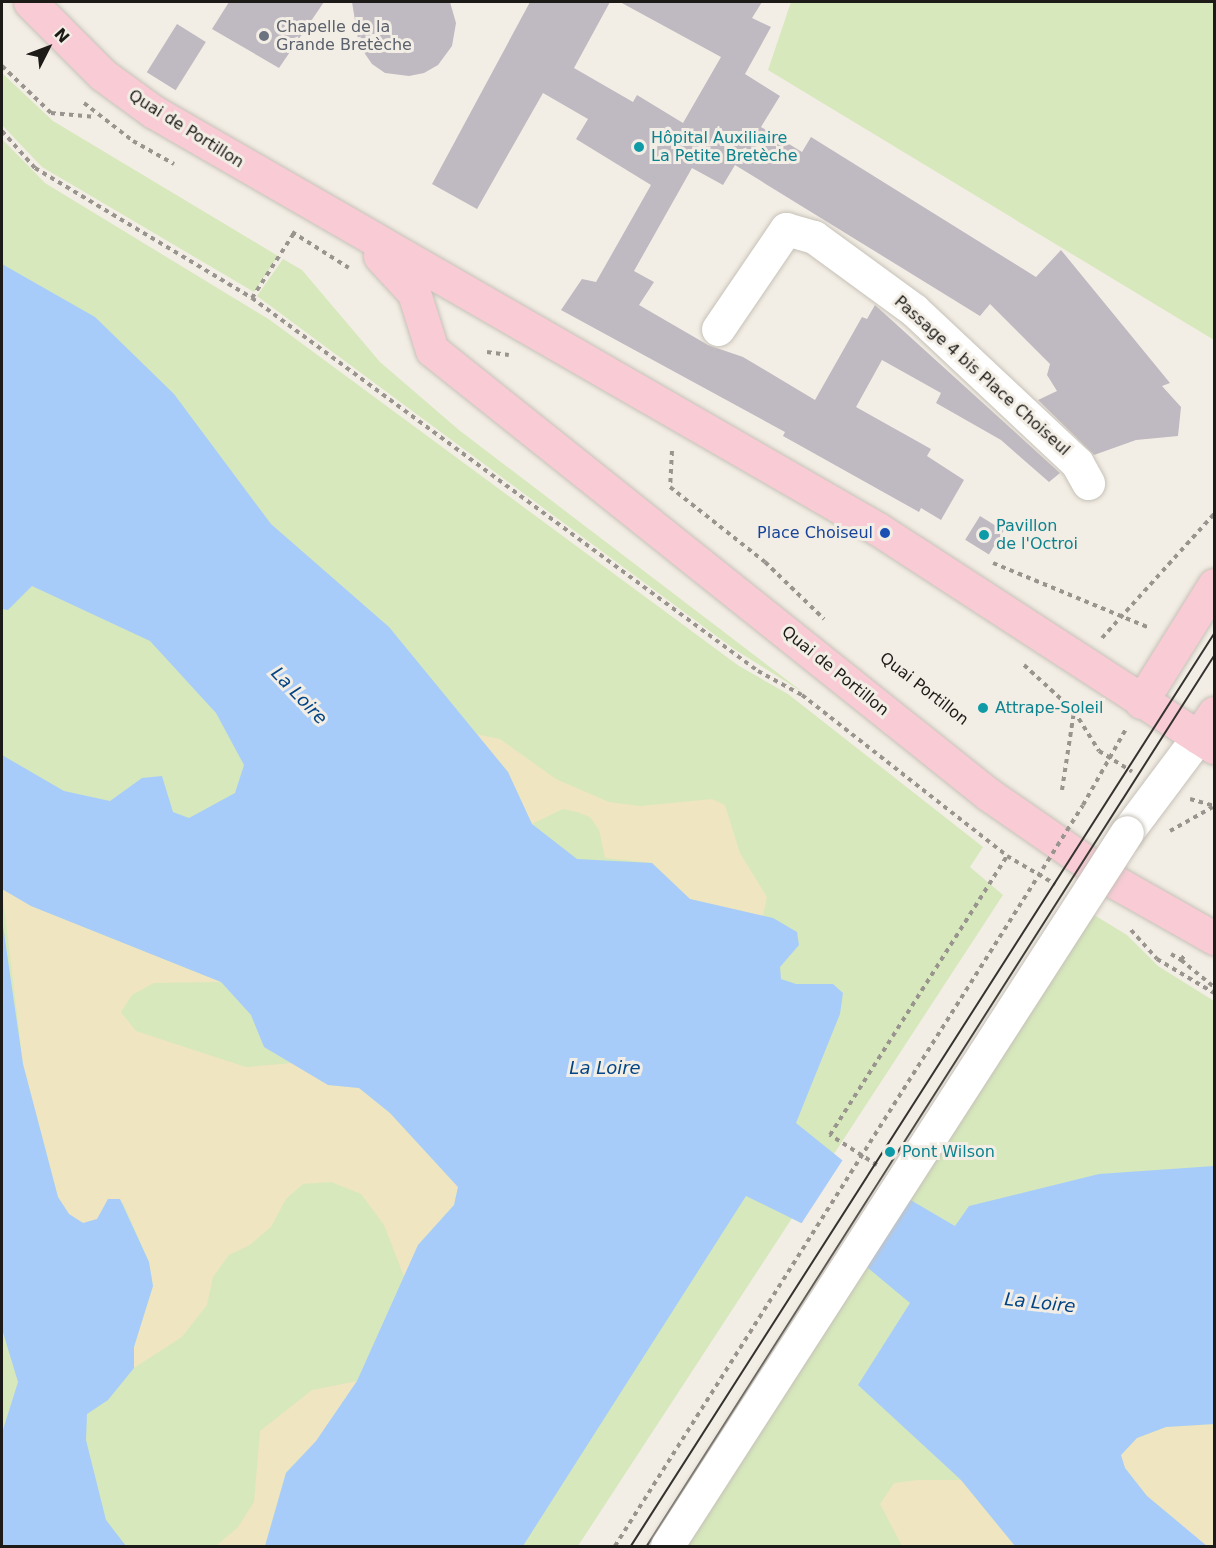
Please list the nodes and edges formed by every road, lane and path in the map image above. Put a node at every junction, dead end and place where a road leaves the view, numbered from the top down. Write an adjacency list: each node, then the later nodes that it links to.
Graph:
1 (30, 2): 6 (main road, Quai de Portillon)
2 (2, 66): 3 (path)
3 (97, 117)
4 (2, 131): 8 (path)
5 (294, 233): 8 (path)
6 (360, 234): 7 (main road, Quai de Portillon); 10 (main road, Quai de Portillon)
7 (433, 276): 10 (main road, Quai de Portillon); 21 (main road, Quai de Portillon)
8 (252, 298): 31 (path)
9 (718, 329): 12 (street, Passage 4 bis Place Choiseul)
10 (473, 381): 34 (main road, Quai de Portillon)
11 (672, 451): 17 (path)
12 (1088, 483)
13 (1215, 514): 16 (path)
14 (987, 560): 16 (path)
15 (1215, 585): 21 (main road)
16 (1120, 617): 18 (path); 19 (path)
17 (834, 628)
18 (1162, 633)
19 (1097, 644)
20 (1018, 660): 22 (path)
21 (1141, 702): 23 (main road, Quai de Portillon); 24 (path)
22 (1074, 711): 24 (path); 26 (path)
23 (1209, 732): 40 (street, bridge)
24 (1110, 758): 25 (path); 39 (path, bridge)
25 (1115, 762)
26 (1062, 790)
27 (1215, 806): 30 (path)
28 (1068, 812): 29 (path)
29 (1087, 825)
30 (1165, 834)
31 (1007, 856): 32 (path); 38 (path)
32 (1058, 886)
33 (1129, 927): 37 (path)
34 (1215, 938)
35 (1181, 960): 36 (path)
36 (1215, 987)
37 (1215, 993)
38 (880, 1167)
39 (615, 1546)
40 (667, 1546)

